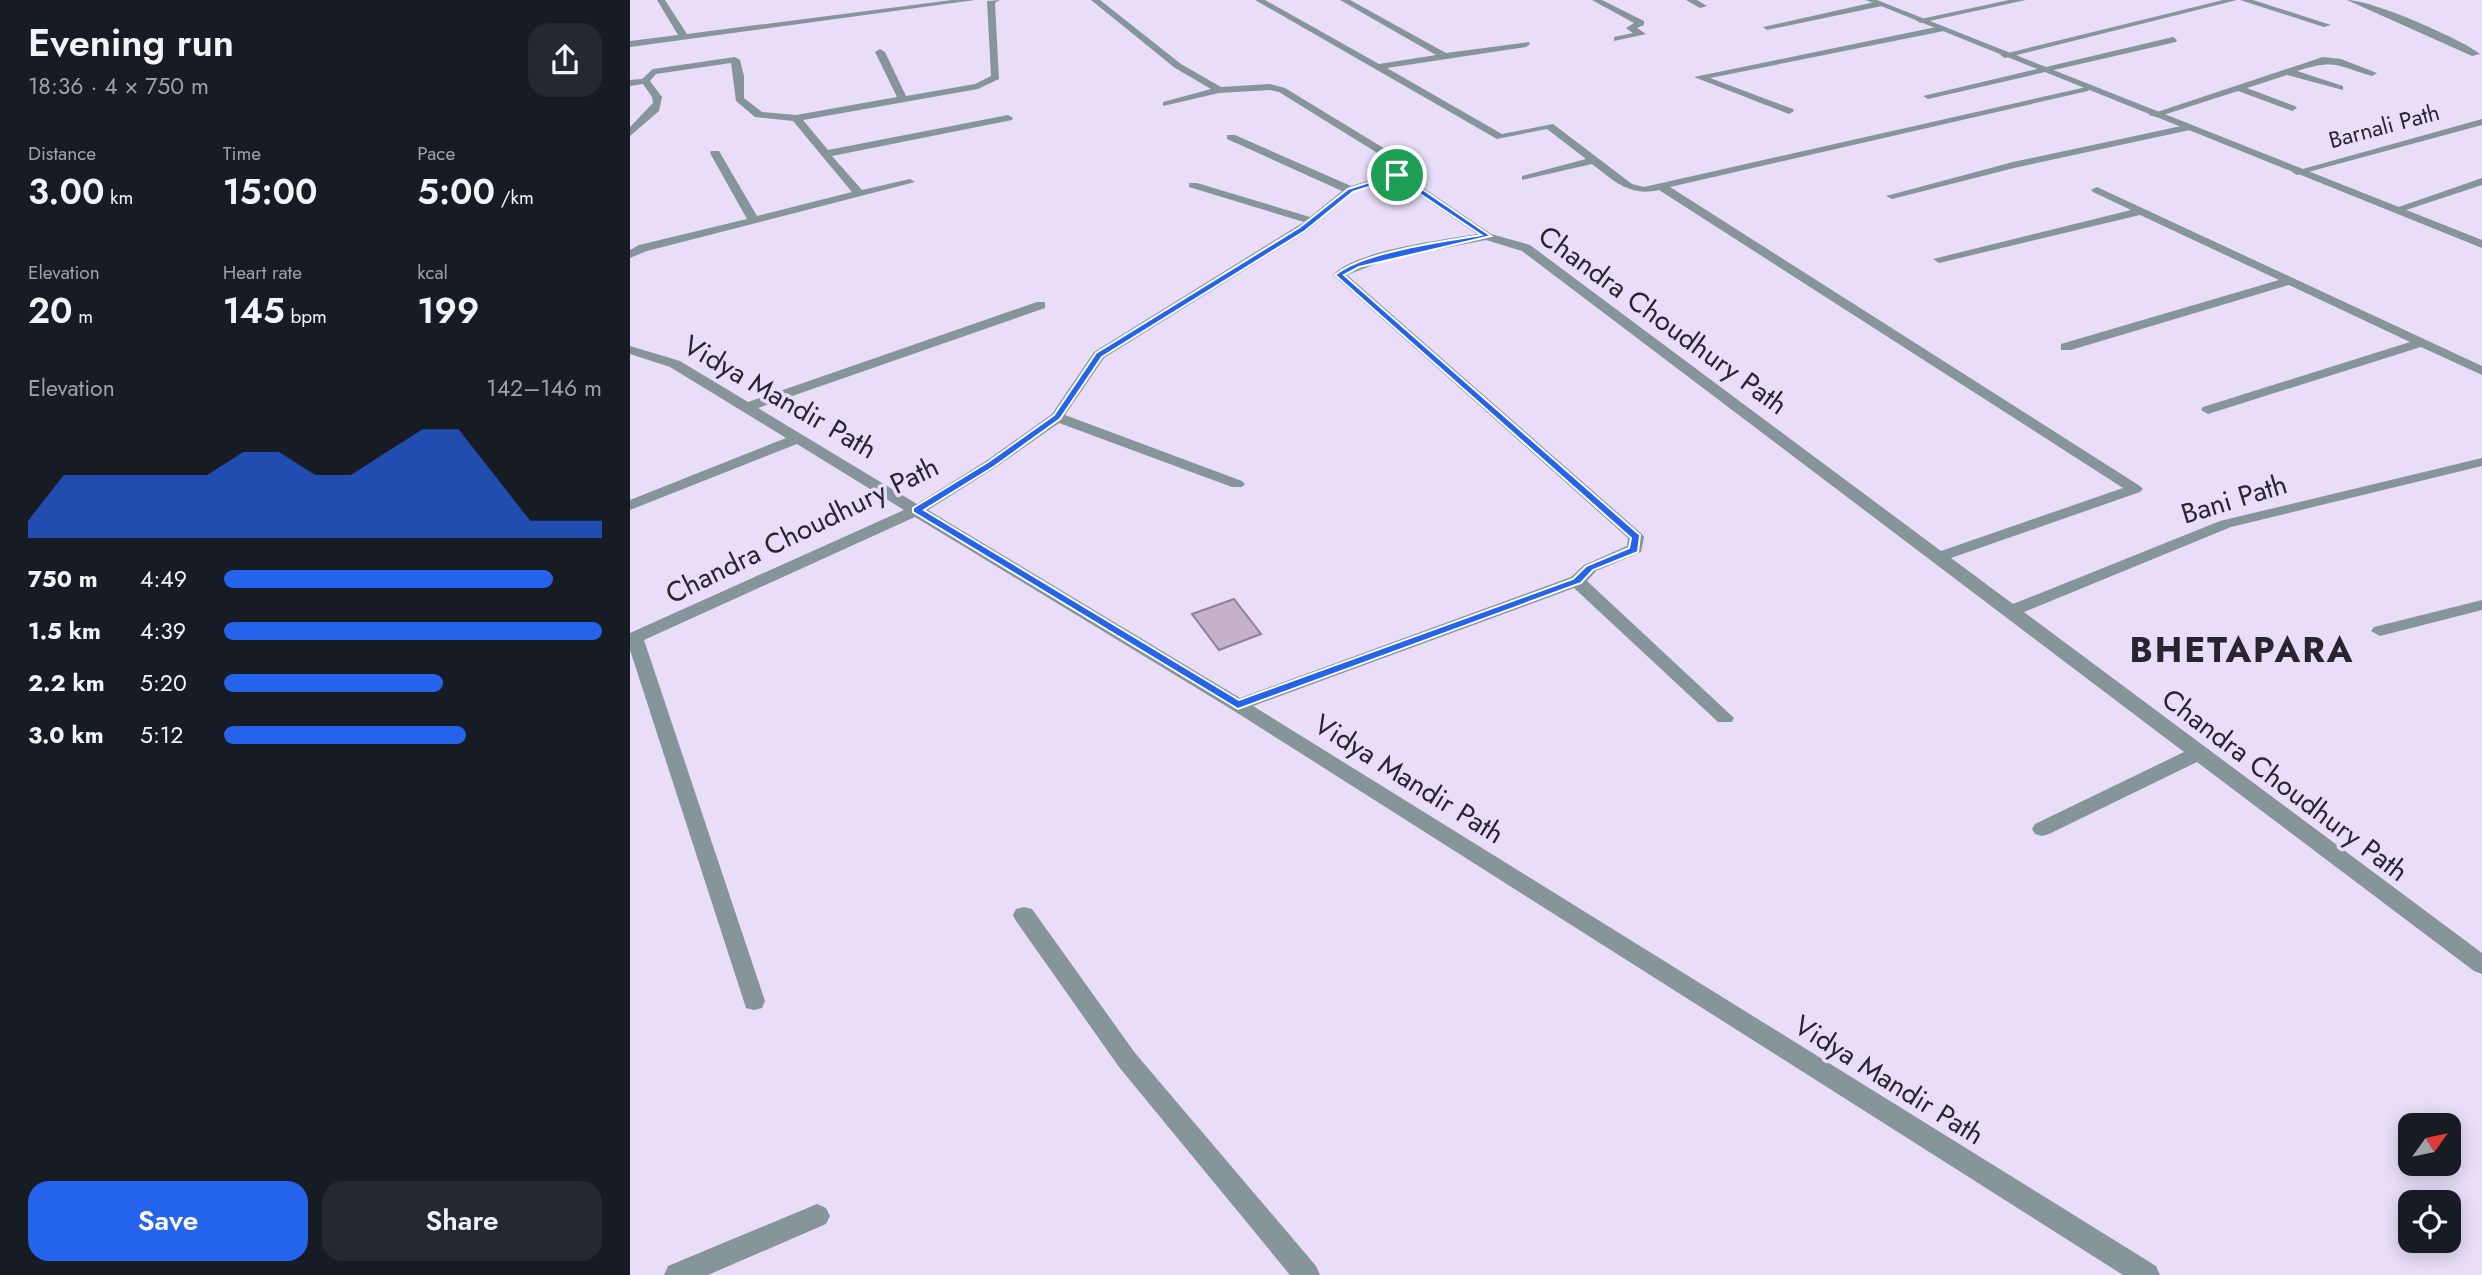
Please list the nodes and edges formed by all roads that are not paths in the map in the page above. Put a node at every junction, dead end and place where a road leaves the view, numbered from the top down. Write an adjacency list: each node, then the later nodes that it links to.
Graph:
1 (661, 0): 21 (street)
2 (869, 0): 16 (street)
3 (971, 0): 16 (street)
4 (991, 0): 41 (street)
5 (1094, 0): 39 (street)
6 (1259, 0): 30 (street)
7 (1344, 0): 29 (street)
8 (1596, 0): 22 (street)
9 (1690, 0): 15 (street)
10 (2022, 0): 17 (street)
11 (2233, 0): 28 (street)
12 (2244, 0): 18 (street)
13 (2351, 0): 27 (street)
14 (1875, 2): 17 (street); 19 (street)
15 (1703, 6)
16 (872, 11): 21 (street)
17 (1920, 20): 20 (street)
18 (2327, 25)
19 (1767, 27)
20 (1941, 29): 28 (street); 44 (street)
21 (684, 37): 24 (street)
22 (1617, 39)
23 (2172, 40): 31 (street)
24 (630, 44)
25 (1527, 44): 29 (street)
26 (880, 51): 41 (street)
27 (2474, 54)
28 (2005, 55): 31 (street)
29 (1445, 56): 30 (street)
30 (1379, 67): 54 (street)
31 (2043, 70): 38 (street); 40 (street)
32 (2289, 72): 33 (street); 36 (street); 37 (street)
33 (2372, 73)
34 (645, 81): 35 (street); 46 (street); 50 (street)
35 (630, 83)
36 (2240, 88): 43 (street); 45 (street)
37 (2340, 88)
38 (2088, 89): 45 (street); 61 (street)
39 (1219, 90): 42 (street); 56 (street)
40 (1928, 96)
41 (903, 99): 46 (street)
42 (1166, 104)
43 (2292, 108)
44 (1790, 111)
45 (2153, 115): 49 (street)
46 (796, 118): 53 (street)
47 (1008, 118): 53 (street)
48 (2482, 122): 55 (street, Barnali Path)
49 (2186, 128): 55 (street); 65 (street)
50 (630, 133)
51 (1231, 136): 62 (street)
52 (715, 153): 68 (street)
53 (825, 154): 64 (street)
54 (1595, 160): 57 (street); 61 (street)
55 (2297, 172): 66 (street)
56 (1397, 175): 62 (street, Chandra Choudhury Path); 70 (street, Chandra Choudhury Path)
57 (1526, 177)
58 (2482, 181): 66 (street)
59 (910, 182): 64 (street)
60 (1193, 185): 69 (street)
61 (1662, 187): 88 (street)
62 (1350, 190): 69 (street, Chandra Choudhury Path)
63 (2097, 190): 67 (street)
64 (859, 194): 68 (street)
65 (1892, 196)
66 (2396, 210): 71 (street)
67 (2141, 211): 73 (street); 74 (street)
68 (753, 220): 72 (street)
69 (1311, 221): 82 (street, Chandra Choudhury Path)
70 (1487, 236): 88 (street, Chandra Choudhury Path); 89 (street)
71 (2482, 244)
72 (630, 254)
73 (1939, 259)
74 (2290, 281): 76 (street); 77 (street)
75 (1041, 305): 80 (street)
76 (2420, 342): 79 (street); 81 (street)
77 (2066, 347)
78 (630, 349): 80 (street, Vidya Mandir Path)
79 (2482, 371)
80 (748, 407): 83 (street, Vidya Mandir Path)
81 (2208, 410)
82 (1057, 417): 85 (street); 87 (street, Chandra Choudhury Path)
83 (799, 438): 86 (street); 87 (street, Vidya Mandir Path)
84 (2482, 462): 91 (street, Bani Path)
85 (1237, 484)
86 (630, 505)
87 (917, 510): 93 (street, Chandra Choudhury Path); 94 (street, Vidya Mandir Path)
88 (1937, 558): 91 (street, Chandra Choudhury Path)
89 (1577, 581): 94 (street); 95 (street)
90 (2482, 606): 92 (street)
91 (2010, 612): 96 (street, Chandra Choudhury Path)
92 (2380, 631)
93 (633, 639): 100 (street)
94 (1238, 705): 104 (street, Vidya Mandir Path)
95 (1725, 718)
96 (2199, 753): 97 (street); 99 (street, Chandra Choudhury Path)
97 (2042, 829)
98 (1024, 915): 103 (street)
99 (2482, 965)
100 (754, 1001)
101 (817, 1216): 102 (street)
102 (677, 1275)
103 (1307, 1275)
104 (2147, 1275)

